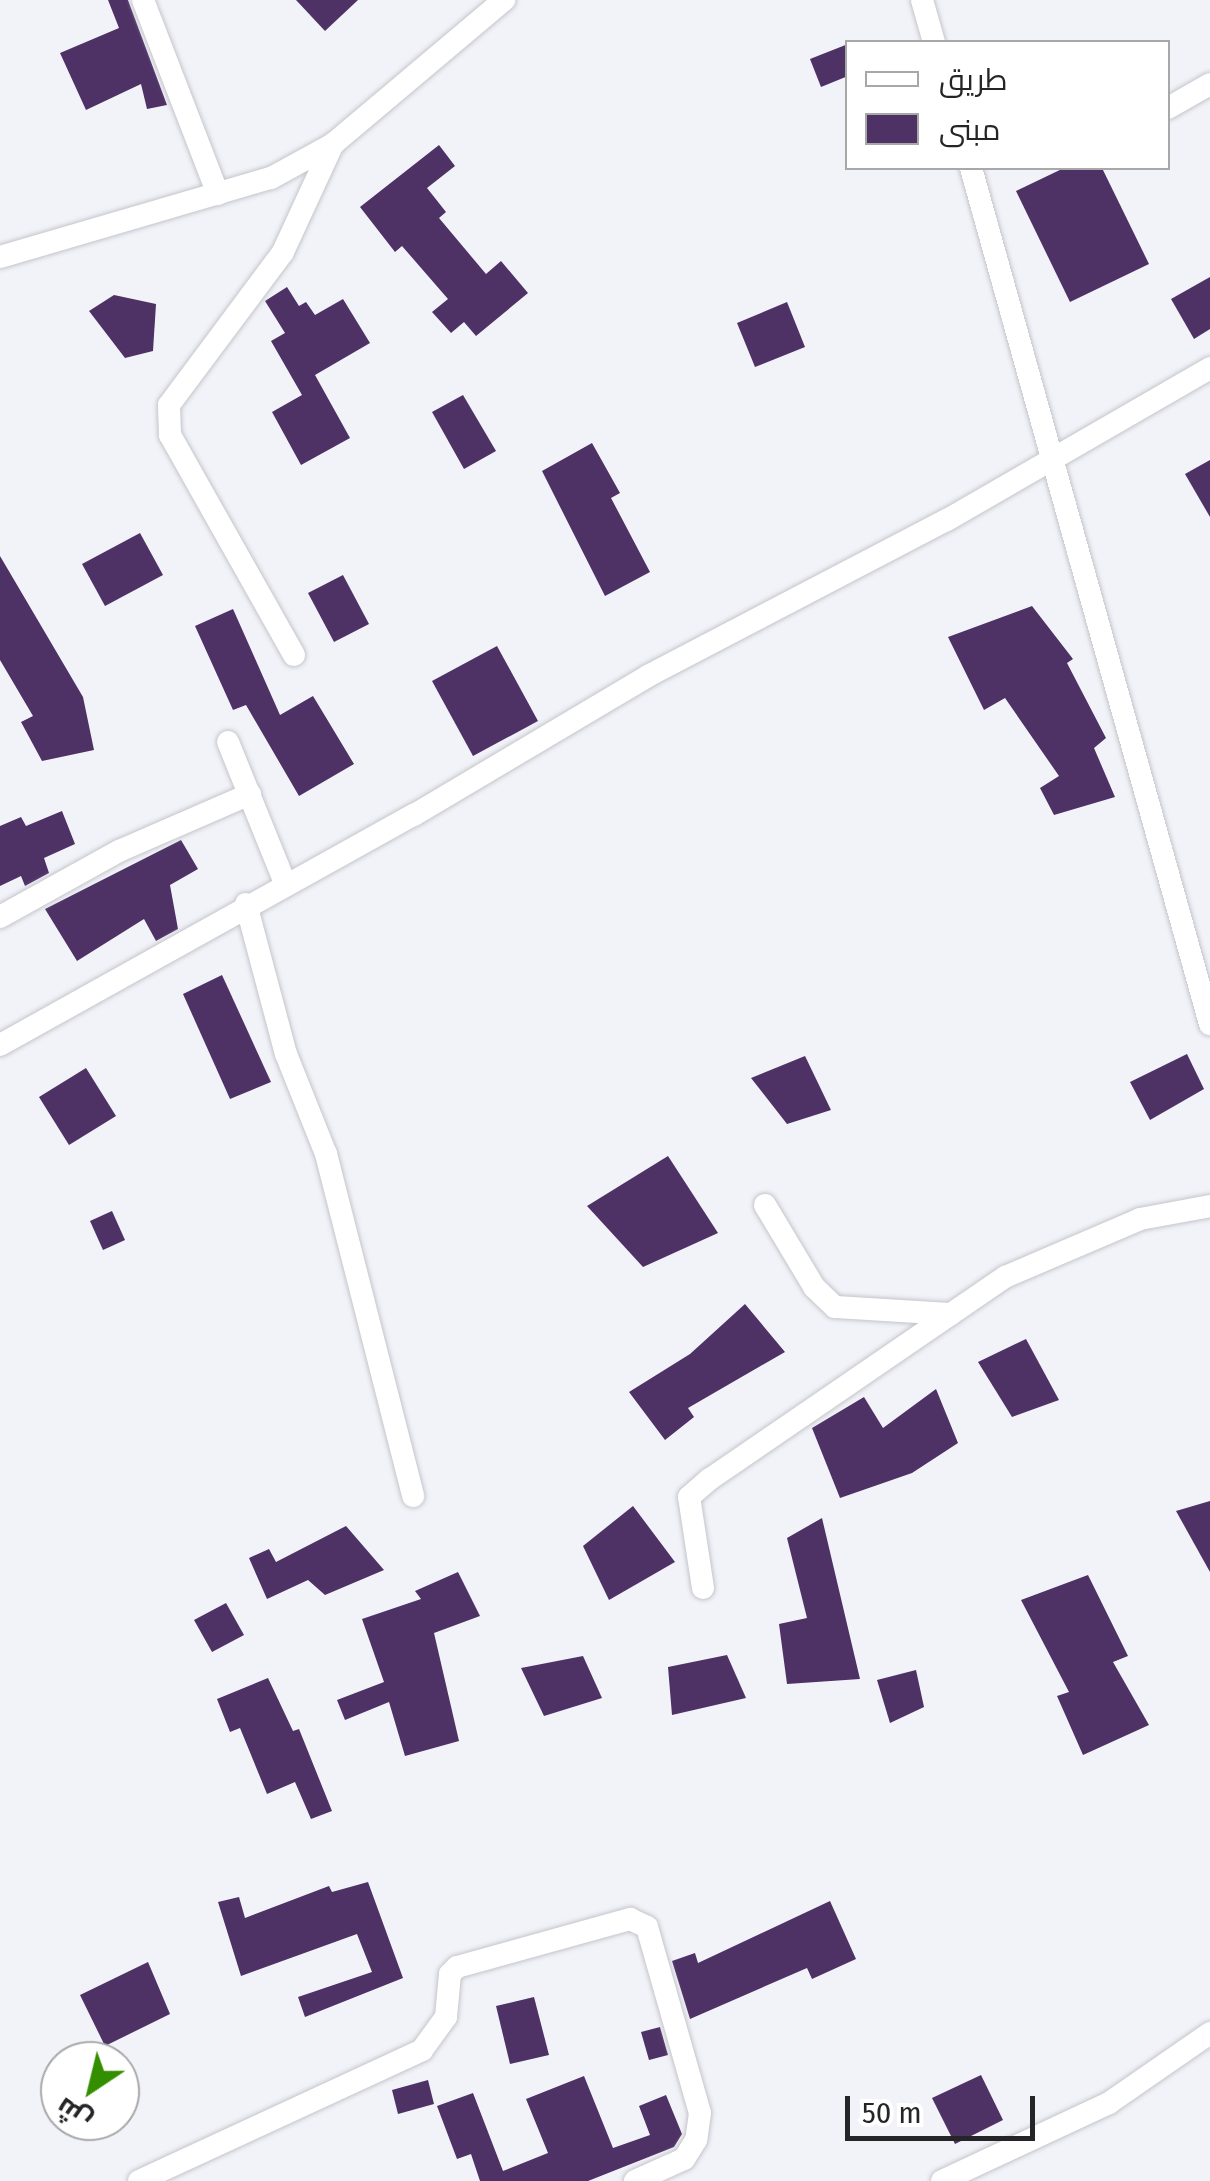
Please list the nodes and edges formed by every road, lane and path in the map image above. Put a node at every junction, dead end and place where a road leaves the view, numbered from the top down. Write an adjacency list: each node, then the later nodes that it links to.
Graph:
1 (143, 0): 9 (street)
2 (504, 0): 7 (street)
3 (922, 0): 4 (street)
4 (933, 40)
5 (1210, 84): 6 (street)
6 (1170, 107)
7 (332, 144): 9 (street); 13 (street)
8 (972, 170): 12 (street)
9 (218, 194): 10 (street)
10 (0, 256)
11 (1210, 368): 12 (street)
12 (1053, 458): 16 (street); 19 (street)
13 (294, 655)
14 (228, 742): 15 (street)
15 (250, 794): 16 (street); 18 (street)
16 (286, 883): 17 (street)
17 (246, 904): 21 (street); 25 (street)
18 (0, 917)
19 (1207, 998): 20 (street)
20 (1210, 1024)
21 (0, 1044)
22 (765, 1205): 24 (street)
23 (1210, 1206): 24 (street)
24 (952, 1314): 26 (street)
25 (414, 1496)
26 (703, 1588)
27 (1210, 2033): 30 (street)
28 (139, 2181): 29 (street)
29 (634, 2181)
30 (942, 2181)

